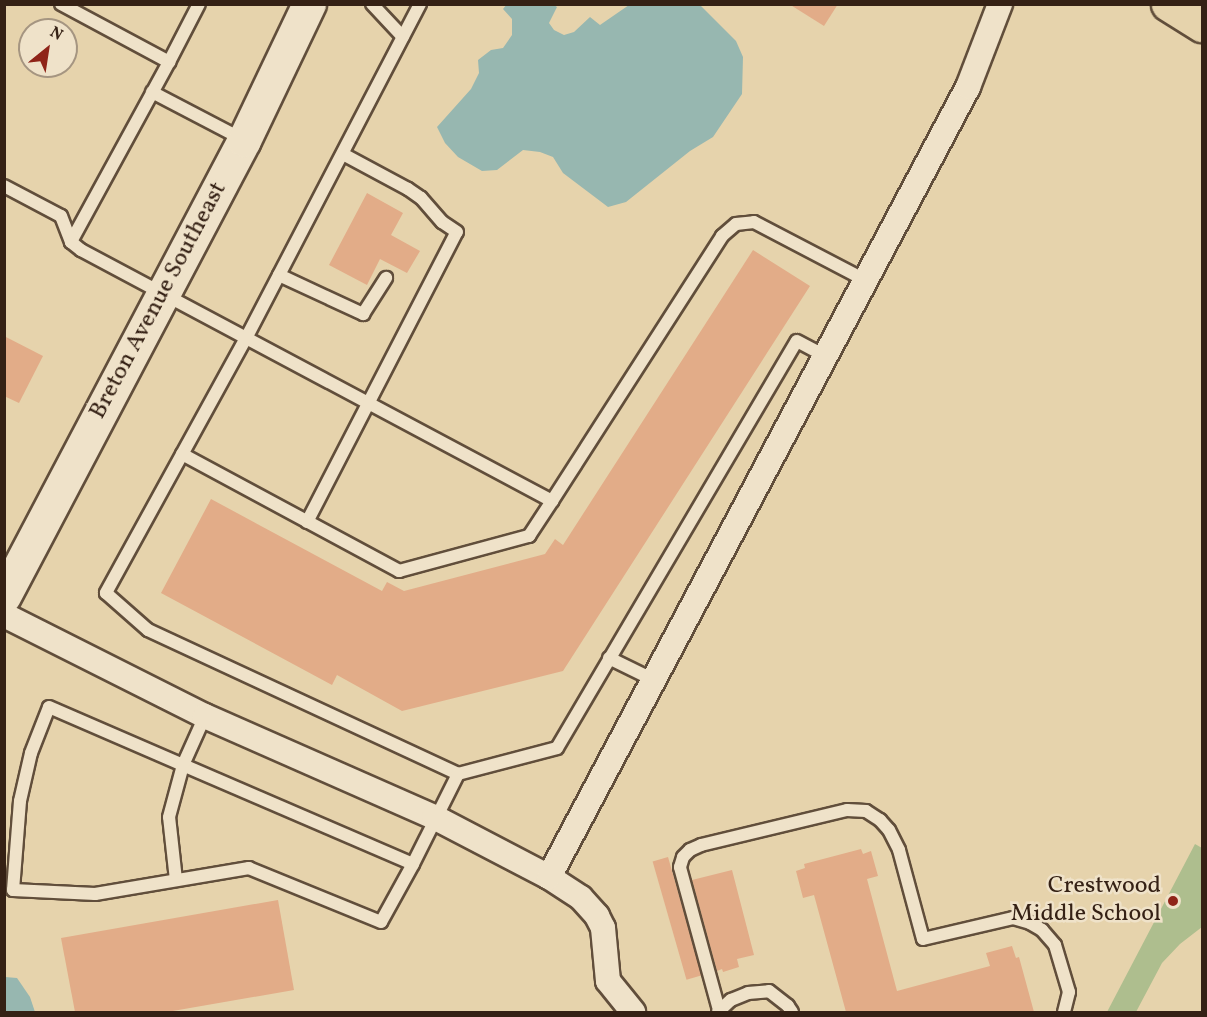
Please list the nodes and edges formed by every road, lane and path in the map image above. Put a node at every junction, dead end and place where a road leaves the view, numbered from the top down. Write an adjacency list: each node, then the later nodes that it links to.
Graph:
1 (61, 4): 10 (lane)
2 (200, 4): 10 (lane)
3 (309, 4): 12 (main road, Breton Avenue Southeast)
4 (372, 4): 9 (lane)
5 (420, 4): 9 (lane)
6 (1000, 4): 18 (street)
7 (1168, 4): 8 (main road)
8 (1203, 25)
9 (403, 37): 13 (lane)
10 (169, 62): 11 (lane)
11 (152, 92): 12 (lane); 15 (lane)
12 (244, 140): 19 (main road, Breton Avenue Southeast)
13 (343, 154): 16 (lane); 22 (lane)
14 (4, 186): 15 (lane)
15 (71, 242): 19 (lane)
16 (279, 274): 17 (lane); 20 (lane)
17 (386, 278)
18 (865, 280): 21 (street); 24 (lane)
19 (164, 293): 20 (lane); 26 (main road, Breton Avenue Southeast)
20 (246, 338): 22 (lane); 23 (lane)
21 (825, 356): 28 (lane); 29 (street)
22 (369, 403): 24 (lane); 25 (lane)
23 (182, 454): 25 (lane); 32 (lane)
24 (552, 501): 25 (lane)
25 (307, 522)
26 (4, 596)
27 (4, 615): 30 (street)
28 (609, 658): 29 (lane); 32 (lane)
29 (654, 680): 35 (street)
30 (206, 716): 31 (lane); 33 (street)
31 (183, 765): 34 (lane); 36 (lane); 36 (lane)
32 (458, 774): 33 (lane)
33 (435, 817): 34 (lane); 35 (street)
34 (413, 864): 36 (lane)
35 (549, 876): 38 (street)
36 (176, 880)
37 (718, 1011): 39 (lane); 40 (lane)
38 (633, 1012)
39 (792, 1012)
40 (1064, 1012)

